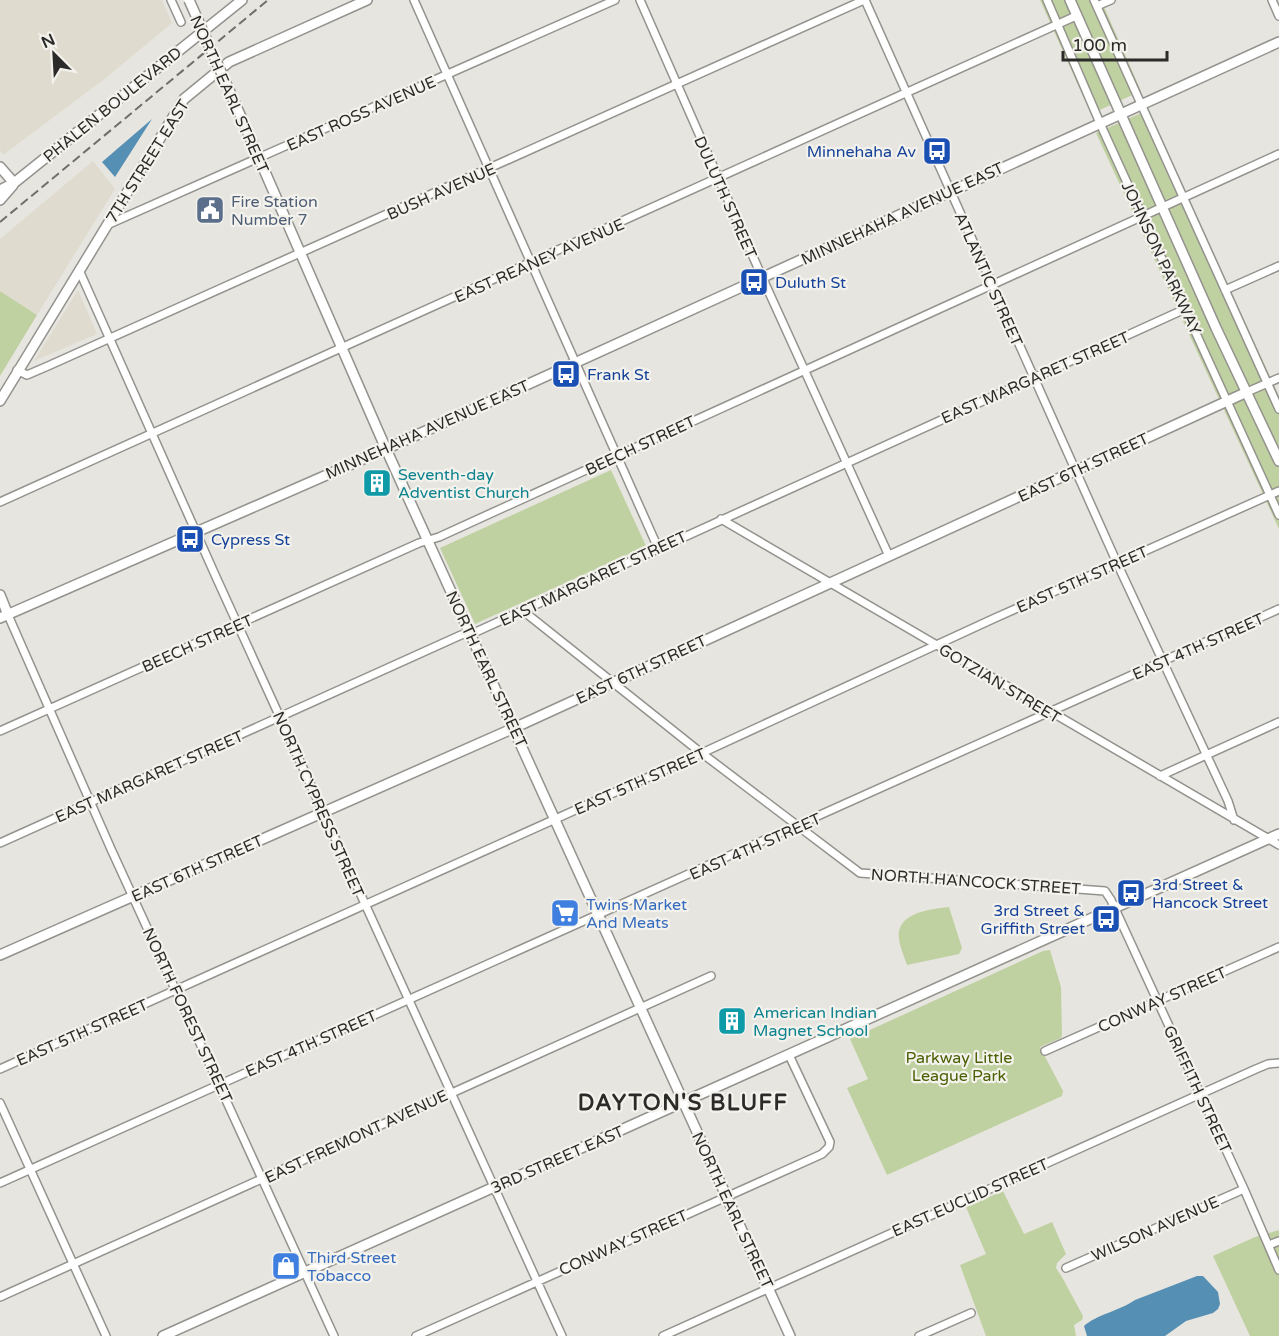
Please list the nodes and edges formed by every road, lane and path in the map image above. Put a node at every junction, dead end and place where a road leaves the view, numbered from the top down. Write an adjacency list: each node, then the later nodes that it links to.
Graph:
1 (171, 0): 17 (street)
2 (189, 0): 28 (street, NORTH EARL STREET, bridge)
3 (236, 0): 18 (street, PHALEN BOULEVARD)
4 (242, 0): 18 (street, PHALEN BOULEVARD)
5 (367, 0): 39 (street, 7TH STREET EAST)
6 (414, 0): 21 (street)
7 (615, 0): 21 (street, EAST ROSS AVENUE)
8 (640, 0): 22 (street, DULUTH STREET)
9 (865, 0): 22 (street, BUSH AVENUE); 23 (street, ATLANTIC STREET)
10 (1047, 0): 19 (street, JOHNSON PARKWAY)
11 (1070, 0): 15 (street, JOHNSON PARKWAY)
12 (1111, 0): 14 (street)
13 (1272, 0): 16 (street)
14 (1096, 3): 24 (street)
15 (1077, 16): 19 (street, EAST REANEY AVENUE); 25 (street, JOHNSON PARKWAY)
16 (1279, 16)
17 (181, 22)
18 (211, 24): 32 (street, PHALEN BOULEVARD)
19 (1058, 24): 23 (street, EAST REANEY AVENUE); 26 (street, JOHNSON PARKWAY)
20 (1279, 42): 24 (street, MINNEHAHA AVENUE EAST)
21 (447, 75): 28 (street, EAST ROSS AVENUE); 30 (street)
22 (677, 85): 30 (street, BUSH AVENUE); 31 (street, DULUTH STREET)
23 (906, 94): 31 (street, EAST REANEY AVENUE); 34 (street, ATLANTIC STREET)
24 (1140, 104): 25 (street, MINNEHAHA AVENUE EAST); 35 (street)
25 (1119, 113): 26 (street, MINNEHAHA AVENUE EAST); 37 (street, JOHNSON PARKWAY)
26 (1100, 122): 34 (street, MINNEHAHA AVENUE EAST); 38 (street, JOHNSON PARKWAY)
27 (1279, 154): 35 (street, BEECH STREET)
28 (259, 159): 39 (street, EAST ROSS AVENUE); 40 (street, NORTH EARL STREET)
29 (0, 167): 32 (street)
30 (489, 170): 40 (street, BUSH AVENUE); 41 (street)
31 (719, 179): 41 (street, EAST REANEY AVENUE); 44 (street, DULUTH STREET)
32 (14, 183): 33 (street, PHALEN BOULEVARD); 36 (street, PHALEN BOULEVARD)
33 (0, 190)
34 (950, 191): 44 (street, MINNEHAHA AVENUE EAST); 45 (street, ATLANTIC STREET)
35 (1183, 198): 37 (street, BEECH STREET); 46 (street)
36 (0, 200)
37 (1162, 207): 38 (street, BEECH STREET); 56 (street, JOHNSON PARKWAY)
38 (1142, 216): 45 (street, BEECH STREET); 47 (street, JOHNSON PARKWAY)
39 (107, 225): 43 (street, 7TH STREET EAST)
40 (300, 254): 48 (street, BUSH AVENUE); 49 (street, NORTH EARL STREET)
41 (530, 264): 49 (street, EAST REANEY AVENUE); 50 (street)
42 (1279, 266): 46 (street)
43 (79, 270): 48 (street, NORTH CYPRESS STREET); 51 (street, 7TH STREET EAST)
44 (762, 277): 50 (street, MINNEHAHA AVENUE EAST); 52 (street, DULUTH STREET)
45 (991, 284): 52 (street, BEECH STREET); 53 (street, ATLANTIC STREET)
46 (1225, 290): 55 (street)
47 (1185, 309): 53 (street, EAST MARGARET STREET); 58 (street, JOHNSON PARKWAY)
48 (111, 338): 51 (street, BUSH AVENUE); 60 (street, NORTH CYPRESS STREET)
49 (342, 348): 60 (street, EAST REANEY AVENUE); 61 (street, NORTH EARL STREET)
50 (574, 363): 61 (street, MINNEHAHA AVENUE EAST); 62 (street)
51 (17, 370): 57 (street, 7TH STREET EAST)
52 (804, 370): 62 (street, BEECH STREET); 64 (street, DULUTH STREET)
53 (1034, 378): 64 (street, EAST MARGARET STREET); 65 (street, ATLANTIC STREET)
54 (1279, 378): 55 (street, EAST 6TH STREET)
55 (1267, 383): 56 (street, EAST 6TH STREET); 59 (street)
56 (1247, 392): 58 (street, EAST 6TH STREET); 63 (street, JOHNSON PARKWAY)
57 (0, 401)
58 (1228, 401): 65 (street, EAST 6TH STREET); 67 (street, JOHNSON PARKWAY)
59 (1279, 409)
60 (153, 434): 68 (street, EAST REANEY AVENUE); 71 (street, NORTH CYPRESS STREET)
61 (386, 449): 71 (street, MINNEHAHA AVENUE EAST); 72 (street, NORTH EARL STREET)
62 (616, 456): 72 (street, BEECH STREET); 73 (street)
63 (1279, 461)
64 (846, 462): 70 (street, EAST MARGARET STREET); 74 (street, DULUTH STREET)
65 (1075, 470): 74 (street, EAST 6TH STREET); 75 (street, ATLANTIC STREET)
66 (1279, 491): 67 (street, EAST 5TH STREET)
67 (1270, 495): 69 (street, JOHNSON PARKWAY); 75 (street, EAST 5TH STREET)
68 (0, 502)
69 (1279, 514)
70 (721, 519): 73 (street, EAST MARGARET STREET); 76 (street, GOTZIAN STREET)
71 (196, 532): 80 (street, MINNEHAHA AVENUE EAST); 81 (street, NORTH CYPRESS STREET)
72 (428, 540): 81 (street, BEECH STREET); 82 (street, NORTH EARL STREET)
73 (658, 548): 79 (street, EAST MARGARET STREET)
74 (889, 556): 76 (street, EAST 6TH STREET)
75 (1117, 563): 83 (street, EAST 5TH STREET); 84 (street, ATLANTIC STREET)
76 (829, 584): 83 (street, GOTZIAN STREET); 85 (street, EAST 6TH STREET)
77 (0, 595): 80 (street, NORTH FOREST STREET)
78 (1279, 609): 84 (street, EAST 4TH STREET)
79 (522, 610): 82 (street, EAST MARGARET STREET); 85 (street, NORTH HANCOCK STREET)
80 (4, 617): 86 (street, NORTH FOREST STREET)
81 (238, 624): 86 (street, BEECH STREET); 88 (street, NORTH CYPRESS STREET)
82 (470, 633): 88 (street, EAST MARGARET STREET); 90 (street, NORTH EARL STREET)
83 (936, 645): 87 (street, GOTZIAN STREET); 92 (street, EAST 5TH STREET)
84 (1164, 662): 87 (street, EAST 4TH STREET); 93 (street, ATLANTIC STREET)
85 (612, 683): 90 (street, EAST 6TH STREET); 92 (street, NORTH HANCOCK STREET)
86 (49, 709): 91 (street, BEECH STREET); 95 (street, NORTH FOREST STREET)
87 (1051, 713): 94 (street, GOTZIAN STREET); 99 (street, EAST 4TH STREET)
88 (280, 717): 95 (street, EAST MARGARET STREET); 96 (street, NORTH CYPRESS STREET)
89 (1279, 722): 93 (street)
90 (514, 728): 96 (street, EAST 6TH STREET); 97 (street, NORTH EARL STREET)
91 (0, 731)
92 (702, 753): 97 (street, EAST 5TH STREET); 99 (street, NORTH HANCOCK STREET)
93 (1207, 755): 94 (street); 98 (street, ATLANTIC STREET)
94 (1160, 776): 98 (street, GOTZIAN STREET)
95 (91, 802): 102 (street, EAST MARGARET STREET); 104 (street, NORTH FOREST STREET)
96 (323, 813): 104 (street, EAST 6TH STREET); 105 (street, NORTH CYPRESS STREET)
97 (555, 819): 105 (street, EAST 5TH STREET); 107 (street, NORTH EARL STREET)
98 (1234, 820): 101 (street, GOTZIAN STREET)
99 (798, 826): 106 (street, NORTH HANCOCK STREET); 107 (street, EAST 4TH STREET)
100 (1279, 834): 101 (street, 3RD STREET EAST)
101 (1268, 839): 103 (street, GOTZIAN STREET); 106 (street, 3RD STREET EAST)
102 (0, 843)
103 (1279, 845)
104 (134, 897): 109 (street, EAST 6TH STREET); 111 (street, NORTH FOREST STREET)
105 (365, 905): 111 (street, EAST 5TH STREET); 112 (street, NORTH CYPRESS STREET)
106 (1114, 908): 113 (street, GRIFFITH STREET); 116 (street, 3RD STREET EAST)
107 (599, 915): 112 (street, EAST 4TH STREET); 114 (street, NORTH EARL STREET)
108 (1279, 947): 113 (street, CONWAY STREET)
109 (0, 955)
110 (711, 976): 114 (street, EAST FREMONT AVENUE)
111 (177, 990): 118 (street, EAST 5TH STREET); 119 (street, NORTH FOREST STREET)
112 (409, 1000): 119 (street, EAST 4TH STREET); 120 (street, NORTH CYPRESS STREET)
113 (1157, 1000): 115 (street, CONWAY STREET); 121 (street, GRIFFITH STREET)
114 (640, 1008): 120 (street, EAST FREMONT AVENUE); 122 (street, NORTH EARL STREET)
115 (1045, 1051)
116 (789, 1055): 122 (street, 3RD STREET EAST); 129 (street, CONWAY STREET)
117 (1279, 1063): 121 (street, EAST EUCLID STREET)
118 (0, 1069)
119 (220, 1084): 124 (street, EAST 4TH STREET); 125 (street, NORTH FOREST STREET)
120 (451, 1093): 125 (street, EAST FREMONT AVENUE); 127 (street, NORTH CYPRESS STREET)
121 (1200, 1094): 128 (street, GRIFFITH STREET); 137 (street, EAST EUCLID STREET)
122 (684, 1102): 127 (street, 3RD STREET EAST); 129 (street, NORTH EARL STREET)
123 (0, 1104): 124 (street)
124 (31, 1169): 126 (street, EAST 4TH STREET); 132 (street)
125 (263, 1179): 132 (street, EAST FREMONT AVENUE); 135 (street, NORTH FOREST STREET)
126 (0, 1183)
127 (494, 1187): 135 (street, 3RD STREET EAST); 136 (street, NORTH CYPRESS STREET)
128 (1244, 1189): 131 (street, GRIFFITH STREET); 133 (street, WILSON AVENUE)
129 (727, 1196): 136 (street, CONWAY STREET); 137 (street, NORTH EARL STREET)
130 (1279, 1240): 131 (street)
131 (1269, 1245): 134 (street, GRIFFITH STREET)
132 (74, 1264): 138 (street, EAST FREMONT AVENUE); 140 (street)
133 (1066, 1268)
134 (1279, 1270)
135 (306, 1272): 141 (street, 3RD STREET EAST); 142 (street, NORTH FOREST STREET)
136 (537, 1281): 143 (street, CONWAY STREET); 144 (street, NORTH CYPRESS STREET)
137 (769, 1288): 145 (street, EAST EUCLID STREET); 146 (street, NORTH EARL STREET)
138 (0, 1297)
139 (971, 1314): 147 (street)
140 (106, 1336)
141 (164, 1336)
142 (334, 1336)
143 (416, 1336)
144 (562, 1336)
145 (663, 1336)
146 (790, 1336)
147 (919, 1336)

